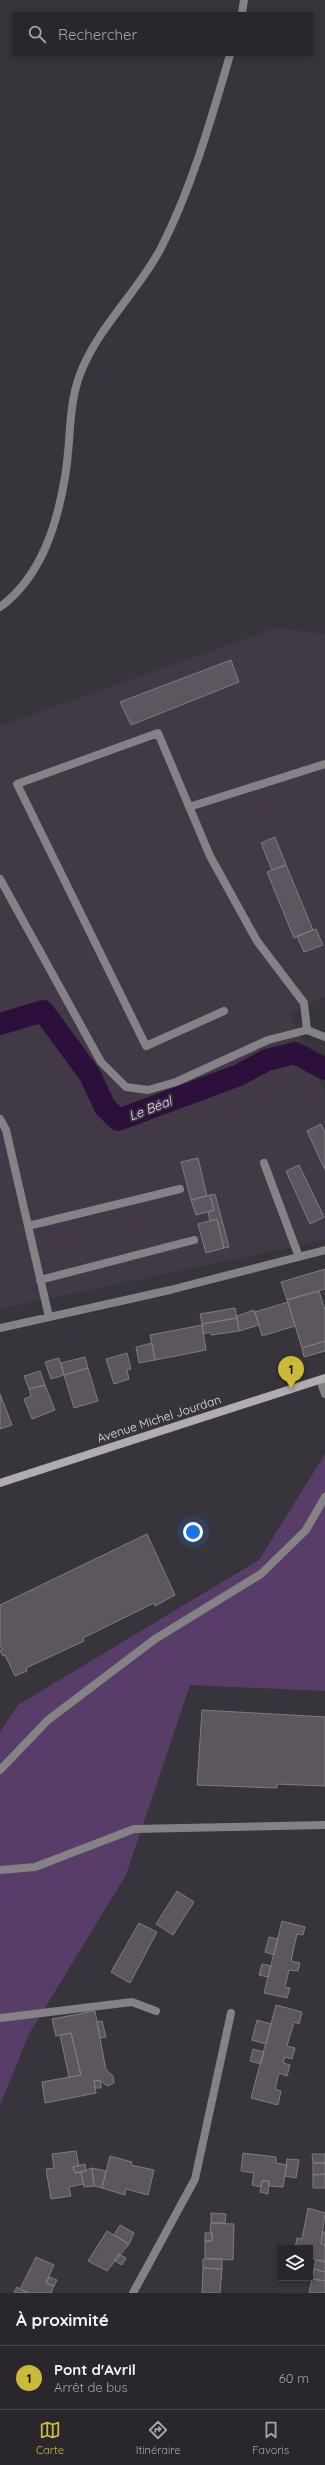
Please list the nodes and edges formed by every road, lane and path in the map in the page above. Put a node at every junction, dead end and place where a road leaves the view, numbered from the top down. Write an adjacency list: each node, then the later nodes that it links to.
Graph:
1 (244, 0): 2 (street)
2 (242, 12)
3 (230, 56): 4 (street)
4 (0, 607)
5 (325, 764): 6 (street)
6 (189, 807): 8 (street); 9 (street)
7 (0, 879): 9 (street)
8 (224, 1011)
9 (307, 1030): 10 (street)
10 (325, 1037)
11 (0, 1119): 14 (street)
12 (264, 1163): 17 (street)
13 (180, 1189): 14 (street)
14 (28, 1226): 18 (street)
15 (194, 1240): 18 (street)
16 (325, 1250): 17 (street)
17 (299, 1257): 19 (street)
18 (40, 1280): 19 (street)
19 (49, 1317): 20 (street)
20 (0, 1328)
21 (323, 1379): 22 (street); 23 (main road, Avenue Michel Jourdan)
22 (325, 1394)
23 (0, 1483)
24 (325, 1497): 25 (street)
25 (0, 1770)
26 (325, 1825): 27 (street)
27 (0, 1870)
28 (156, 2011): 30 (street)
29 (231, 2013): 31 (street)
30 (0, 2018)
31 (133, 2293)

